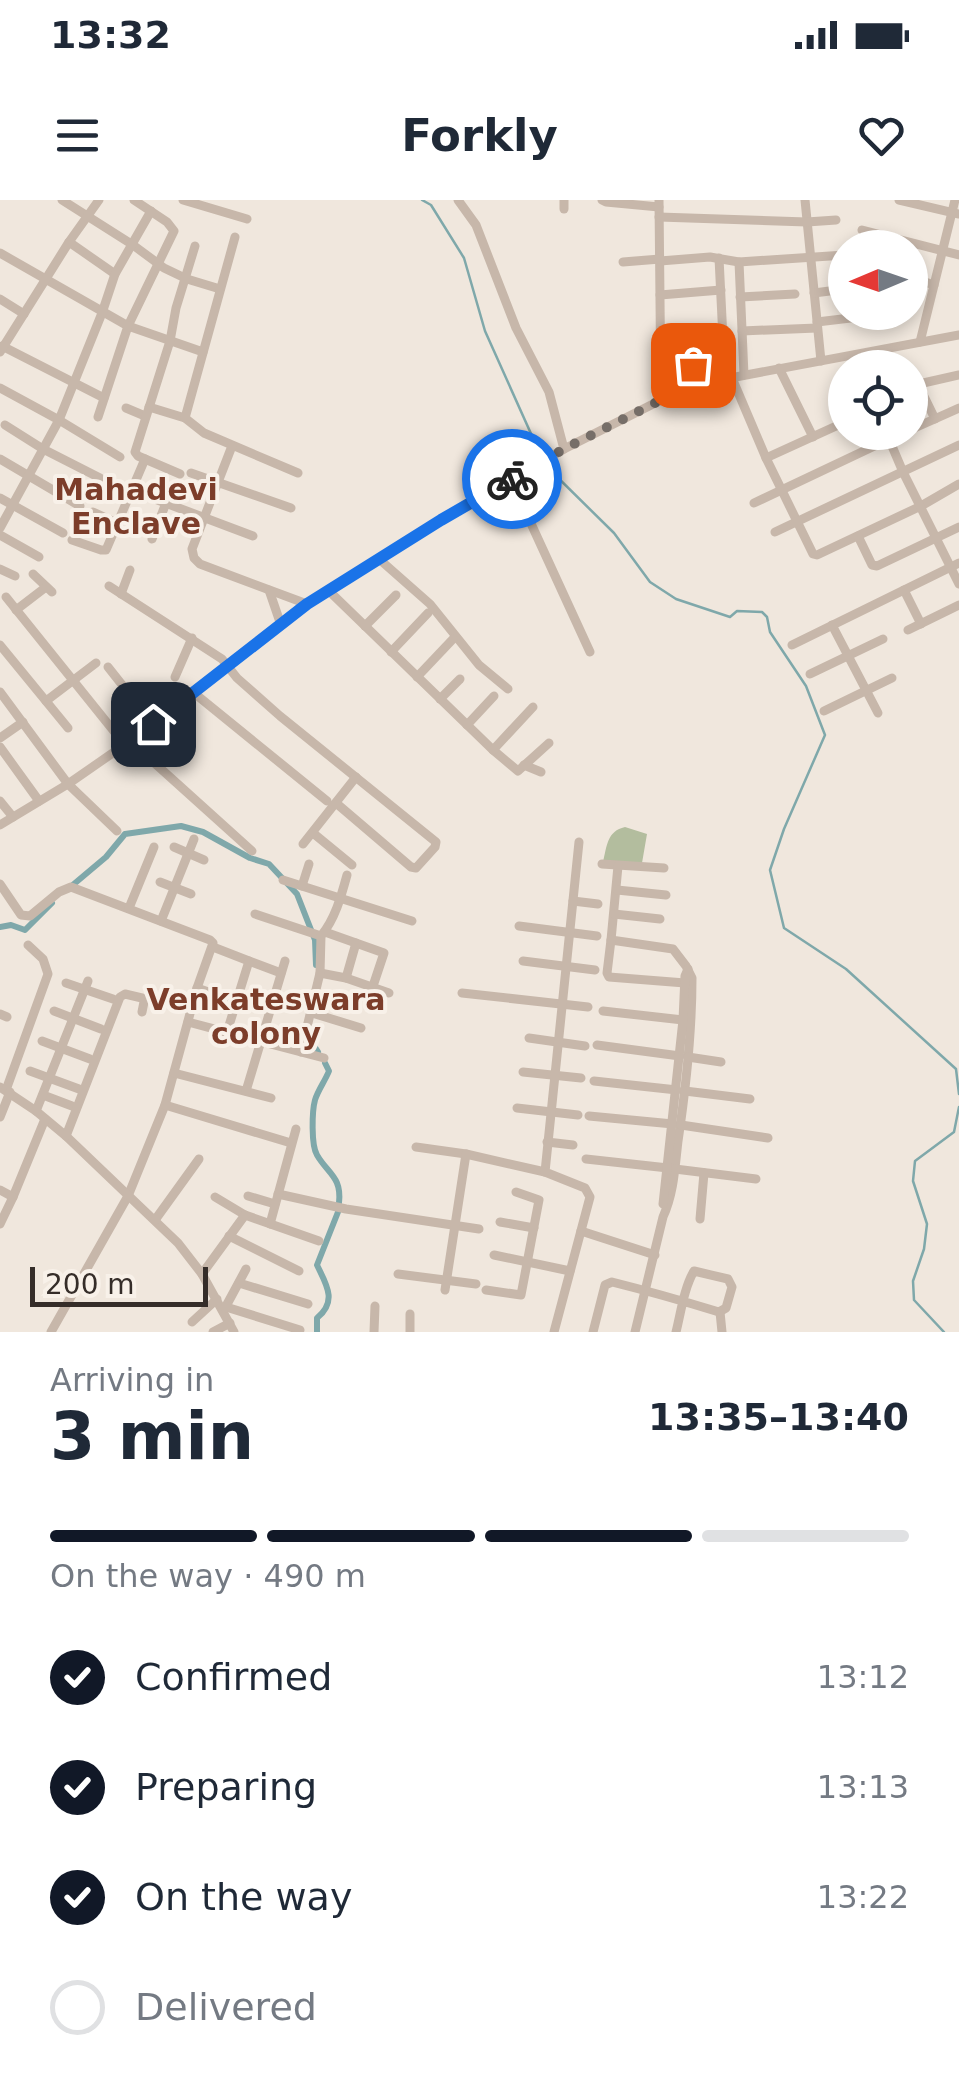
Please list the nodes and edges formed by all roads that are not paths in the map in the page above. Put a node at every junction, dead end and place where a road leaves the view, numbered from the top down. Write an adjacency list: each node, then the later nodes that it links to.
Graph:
1 (62, 200): 13 (street)
2 (99, 200): 13 (street)
3 (134, 200): 11 (street)
4 (183, 200): 14 (street)
5 (458, 200): 87 (street)
6 (602, 200): 10 (street)
7 (805, 200): 16 (street)
8 (899, 200): 12 (street)
9 (956, 200): 12 (street)
10 (659, 208): 16 (street); 28 (street)
11 (151, 211): 19 (street); 29 (street)
12 (956, 213): 22 (street)
13 (88, 216): 18 (street); 19 (street)
14 (247, 219)
15 (836, 220): 16 (street)
16 (806, 222): 27 (street)
17 (235, 237): 37 (street)
18 (69, 242): 32 (street); 33 (street)
19 (133, 245): 29 (street); 32 (street)
20 (195, 246): 34 (street)
21 (928, 247): 22 (street)
22 (942, 251): 24 (street); 36 (street)
23 (0, 253): 33 (street)
24 (959, 255)
25 (828, 257): 27 (street)
26 (719, 258): 28 (street); 31 (street); 38 (street)
27 (810, 259): 31 (street); 40 (street)
28 (660, 260): 30 (street); 41 (street)
29 (158, 262): 34 (street); 49 (street)
30 (623, 262)
31 (739, 262): 43 (street)
32 (115, 274): 45 (street)
33 (45, 279): 45 (street); 46 (street)
34 (187, 280): 37 (street); 54 (street)
35 (928, 284): 36 (street)
36 (934, 286): 55 (street)
37 (220, 289): 58 (street)
38 (720, 290): 41 (street); 50 (street)
39 (828, 292): 40 (street)
40 (814, 293): 48 (street)
41 (660, 294): 52 (street)
42 (795, 294): 43 (street)
43 (740, 297): 51 (street)
44 (0, 299): 46 (street)
45 (102, 313): 49 (street); 68 (street)
46 (24, 314): 56 (street)
47 (828, 323): 48 (street)
48 (817, 325): 51 (street); 60 (street)
49 (128, 326): 54 (street); 70 (street)
50 (722, 330): 52 (street); 61 (street)
51 (742, 331): 64 (street)
52 (661, 332): 62 (street)
53 (959, 335): 55 (street)
54 (170, 341): 58 (street); 75 (street)
55 (920, 342): 57 (street)
56 (1, 348): 68 (street)
57 (875, 350)
58 (203, 352): 77 (street)
59 (828, 359): 60 (street)
60 (822, 360): 63 (street)
61 (724, 363): 62 (street); 66 (street)
62 (662, 367): 71 (street)
63 (779, 368): 64 (street); 83 (street)
64 (744, 375): 66 (street)
65 (959, 375): 67 (street)
66 (728, 378): 71 (street); 91 (street)
67 (928, 382)
68 (74, 384): 70 (street); 79 (street)
69 (0, 388): 79 (street)
70 (104, 398): 76 (street)
71 (661, 400): 87 (street)
72 (126, 408): 75 (street)
73 (928, 408): 78 (street)
74 (959, 408): 78 (street)
75 (147, 412): 77 (street); 93 (street)
76 (98, 417)
77 (186, 418): 85 (street)
78 (935, 419): 80 (street)
79 (59, 420): 86 (street); 90 (street)
80 (928, 422)
81 (5, 425): 86 (street)
82 (828, 430): 83 (street)
83 (813, 437): 91 (street)
84 (959, 445): 94 (street)
85 (232, 446): 95 (street); 99 (street)
86 (43, 449): 96 (street); 97 (street)
87 (564, 449): 98 (street)
88 (861, 450): 102 (street)
89 (894, 450): 94 (street)
90 (120, 457)
91 (766, 458): 102 (street)
92 (0, 459): 96 (street)
93 (145, 459): 99 (street); 103 (street)
94 (903, 472): 109 (street); 113 (street)
95 (298, 473)
96 (28, 476): 106 (street); 108 (street)
97 (100, 478)
98 (511, 480): 123 (street); 152 (street)
99 (216, 483): 110 (street); 112 (street)
100 (115, 484): 103 (street)
101 (959, 484): 109 (street)
102 (782, 491): 105 (street); 113 (street)
103 (132, 492): 107 (street); 114 (street)
104 (0, 498): 106 (street)
105 (754, 503)
106 (12, 504): 114 (street); 116 (street)
107 (166, 504): 112 (street); 120 (street)
108 (80, 506)
109 (921, 506): 119 (street); 121 (street)
110 (291, 508)
111 (94, 512): 114 (street)
112 (204, 518): 118 (street); 131 (street)
113 (797, 521): 117 (street); 119 (street)
114 (119, 524)
115 (959, 526): 121 (street)
116 (0, 532): 122 (street)
117 (774, 532)
118 (253, 536)
119 (858, 536): 121 (street)
120 (152, 538)
121 (936, 538): 124 (street)
122 (39, 557)
123 (379, 558): 133 (street); 163 (street)
124 (955, 566): 129 (street); 132 (street)
125 (0, 570): 128 (street)
126 (130, 570): 134 (street)
127 (32, 574): 139 (street)
128 (15, 576)
129 (959, 584)
130 (110, 586): 134 (street)
131 (269, 590): 137 (street); 141 (street)
132 (904, 590): 142 (street); 143 (street)
133 (329, 591): 137 (street); 144 (street)
134 (121, 594): 146 (street)
135 (396, 594): 144 (street)
136 (6, 596): 139 (street)
137 (307, 604): 141 (street)
138 (959, 605): 142 (street)
139 (16, 610): 161 (street)
140 (428, 613): 151 (street)
141 (281, 624): 156 (street)
142 (921, 624): 145 (street)
143 (832, 625): 149 (street); 153 (street)
144 (365, 626): 151 (street)
145 (908, 630)
146 (192, 638): 156 (street); 158 (street)
147 (453, 638): 159 (street)
148 (883, 640): 153 (street)
149 (792, 644)
150 (0, 645): 169 (street)
151 (391, 652): 159 (street)
152 (590, 652)
153 (848, 656): 157 (street); 164 (street)
154 (96, 663): 161 (street)
155 (108, 667): 174 (street)
156 (227, 667): 166 (street); 184 (street)
157 (810, 674)
158 (176, 677)
159 (417, 677): 168 (street)
160 (892, 678): 164 (street)
161 (74, 679): 169 (street); 178 (street)
162 (460, 679): 168 (street)
163 (508, 688)
164 (866, 690): 171 (street); 172 (street)
165 (0, 692): 173 (street)
166 (194, 693): 174 (street); 188 (street)
167 (494, 696): 175 (street)
168 (440, 699): 175 (street)
169 (46, 702): 176 (street)
170 (533, 707): 181 (street)
171 (824, 710)
172 (878, 713)
173 (23, 722): 177 (street); 185 (street)
174 (153, 724): 178 (street)
175 (467, 725): 181 (street)
176 (68, 728)
177 (0, 738)
178 (127, 743): 185 (street); 198 (street)
179 (549, 743): 182 (street)
180 (0, 747): 187 (street)
181 (493, 750): 182 (street)
182 (524, 765): 183 (street)
183 (541, 772)
184 (356, 777): 188 (street); 188 (street)
185 (68, 784): 187 (street); 191 (street)
186 (0, 801): 189 (street)
187 (39, 801): 189 (street)
188 (331, 802): 192 (street)
189 (13, 816): 190 (street)
190 (0, 826)
191 (118, 831)
192 (312, 832): 195 (street); 203 (street)
193 (194, 839): 199 (street)
194 (579, 842): 216 (street)
195 (302, 844)
196 (174, 846): 199 (street)
197 (154, 847): 218 (street)
198 (252, 851)
199 (188, 853): 200 (street); 211 (street)
200 (204, 860)
201 (309, 864): 210 (street)
202 (602, 864): 204 (street)
203 (352, 865)
204 (618, 866): 205 (street); 212 (street)
205 (664, 868)
206 (347, 876): 215 (street)
207 (283, 880): 210 (street)
208 (160, 882): 211 (street)
209 (0, 884): 218 (street)
210 (302, 886): 215 (street)
211 (175, 887): 213 (street); 223 (street)
212 (617, 890): 214 (street); 220 (street)
213 (191, 894)
214 (666, 895)
215 (341, 898): 222 (street); 226 (street)
216 (573, 901): 217 (street); 225 (street)
217 (598, 904)
218 (130, 908): 223 (street)
219 (254, 914): 226 (street)
220 (614, 914): 221 (street); 228 (street)
221 (660, 919)
222 (412, 920)
223 (161, 921): 231 (street)
224 (519, 926): 225 (street)
225 (570, 932): 227 (street); 235 (street)
226 (323, 934): 229 (street); 238 (street)
227 (596, 936)
228 (611, 940): 236 (street); 242 (street)
229 (356, 942): 240 (street); 244 (street)
230 (28, 945): 283 (street)
231 (212, 947): 232 (street); 245 (street)
232 (249, 960): 239 (street); 249 (street)
233 (285, 960): 239 (street)
234 (523, 961): 235 (street)
235 (566, 967): 237 (street); 251 (street)
236 (688, 968): 242 (street); 250 (street)
237 (595, 970)
238 (320, 973): 240 (street); 255 (street)
239 (281, 974): 265 (street)
240 (346, 978): 244 (street)
241 (66, 983): 243 (street)
242 (685, 984): 250 (street)
243 (86, 985): 248 (street); 257 (street)
244 (373, 986): 247 (street)
245 (197, 988): 249 (street); 259 (street)
246 (462, 993): 251 (street)
247 (389, 994)
248 (113, 999)
249 (237, 1002): 262 (street)
250 (688, 1002): 258 (street); 271 (street)
251 (562, 1004): 252 (street); 266 (street)
252 (588, 1007)
253 (54, 1011): 257 (street)
254 (142, 1012): 298 (street)
255 (312, 1012): 260 (street); 270 (street)
256 (603, 1012): 258 (street)
257 (73, 1018): 261 (street); 269 (street)
258 (684, 1020): 271 (street)
259 (188, 1022): 262 (street); 277 (street)
260 (361, 1028)
261 (101, 1029)
262 (227, 1032): 265 (street)
263 (528, 1038): 266 (street)
264 (42, 1041): 269 (street)
265 (260, 1041): 270 (street); 284 (street)
266 (558, 1042): 267 (street); 278 (street)
267 (585, 1046)
268 (597, 1046): 271 (street)
269 (61, 1048): 273 (street); 279 (street)
270 (302, 1052): 272 (street)
271 (684, 1056): 274 (street); 285 (street)
272 (324, 1058)
273 (90, 1060)
274 (721, 1062)
275 (30, 1071): 279 (street)
276 (523, 1072): 278 (street)
277 (174, 1073): 284 (street); 289 (street)
278 (554, 1076): 280 (street); 293 (street)
279 (49, 1078): 282 (street); 286 (street)
280 (581, 1078)
281 (594, 1081): 285 (street)
282 (78, 1089)
283 (5, 1090): 292 (street); 294 (street)
284 (246, 1091): 287 (street)
285 (681, 1091): 288 (street); 296 (street)
286 (42, 1095): 290 (street); 292 (street)
287 (271, 1098)
288 (750, 1099)
289 (165, 1105): 301 (street); 313 (street)
290 (72, 1106)
291 (517, 1108): 293 (street)
292 (36, 1111): 295 (street)
293 (551, 1112): 296 (street); 300 (street)
294 (0, 1117)
295 (45, 1119): 298 (street); 315 (street)
296 (677, 1124): 299 (street); 307 (street)
297 (296, 1129): 301 (street)
298 (66, 1136): 313 (street)
299 (768, 1138)
300 (547, 1142): 302 (street); 308 (street)
301 (291, 1143): 317 (street)
302 (574, 1146)
303 (416, 1147): 304 (street)
304 (466, 1154): 308 (street); 324 (street)
305 (198, 1159): 320 (street)
306 (586, 1159): 307 (street)
307 (671, 1168): 309 (street); 330 (street)
308 (545, 1172): 327 (street)
309 (704, 1173): 310 (street); 319 (street)
310 (756, 1180)
311 (0, 1190): 315 (street)
312 (516, 1192): 325 (street)
313 (128, 1196): 320 (street); 351 (street)
314 (248, 1196): 317 (street)
315 (13, 1197): 322 (street)
316 (216, 1197): 318 (street)
317 (276, 1199): 323 (street); 324 (street)
318 (245, 1215): 323 (street); 328 (street)
319 (700, 1218)
320 (155, 1220): 336 (street)
321 (500, 1222): 325 (street)
322 (0, 1224)
323 (270, 1224): 329 (street)
324 (454, 1226): 326 (street); 339 (street)
325 (534, 1228): 332 (street)
326 (478, 1229)
327 (582, 1231): 330 (street); 335 (street)
328 (229, 1236): 334 (street); 336 (street)
329 (319, 1241)
330 (655, 1255): 340 (street)
331 (494, 1256): 332 (street)
332 (527, 1262): 335 (street); 339 (street)
333 (246, 1269): 338 (street)
334 (299, 1271)
335 (570, 1272): 355 (street)
336 (202, 1274): 341 (street)
337 (398, 1274): 339 (street)
338 (239, 1283): 343 (street); 345 (street)
339 (445, 1285)
340 (646, 1290): 342 (street); 356 (street); 357 (street)
341 (216, 1299): 345 (street); 348 (street)
342 (684, 1302): 346 (street); 346 (street); 358 (street)
343 (308, 1304)
344 (374, 1306): 353 (street)
345 (225, 1309): 349 (street); 350 (street)
346 (720, 1312): 359 (street)
347 (410, 1314): 354 (street)
348 (192, 1322)
349 (232, 1328): 352 (street)
350 (300, 1330)
351 (51, 1332)
352 (214, 1332)
353 (374, 1332)
354 (410, 1332)
355 (554, 1332)
356 (593, 1332)
357 (635, 1332)
358 (676, 1332)
359 (722, 1332)

